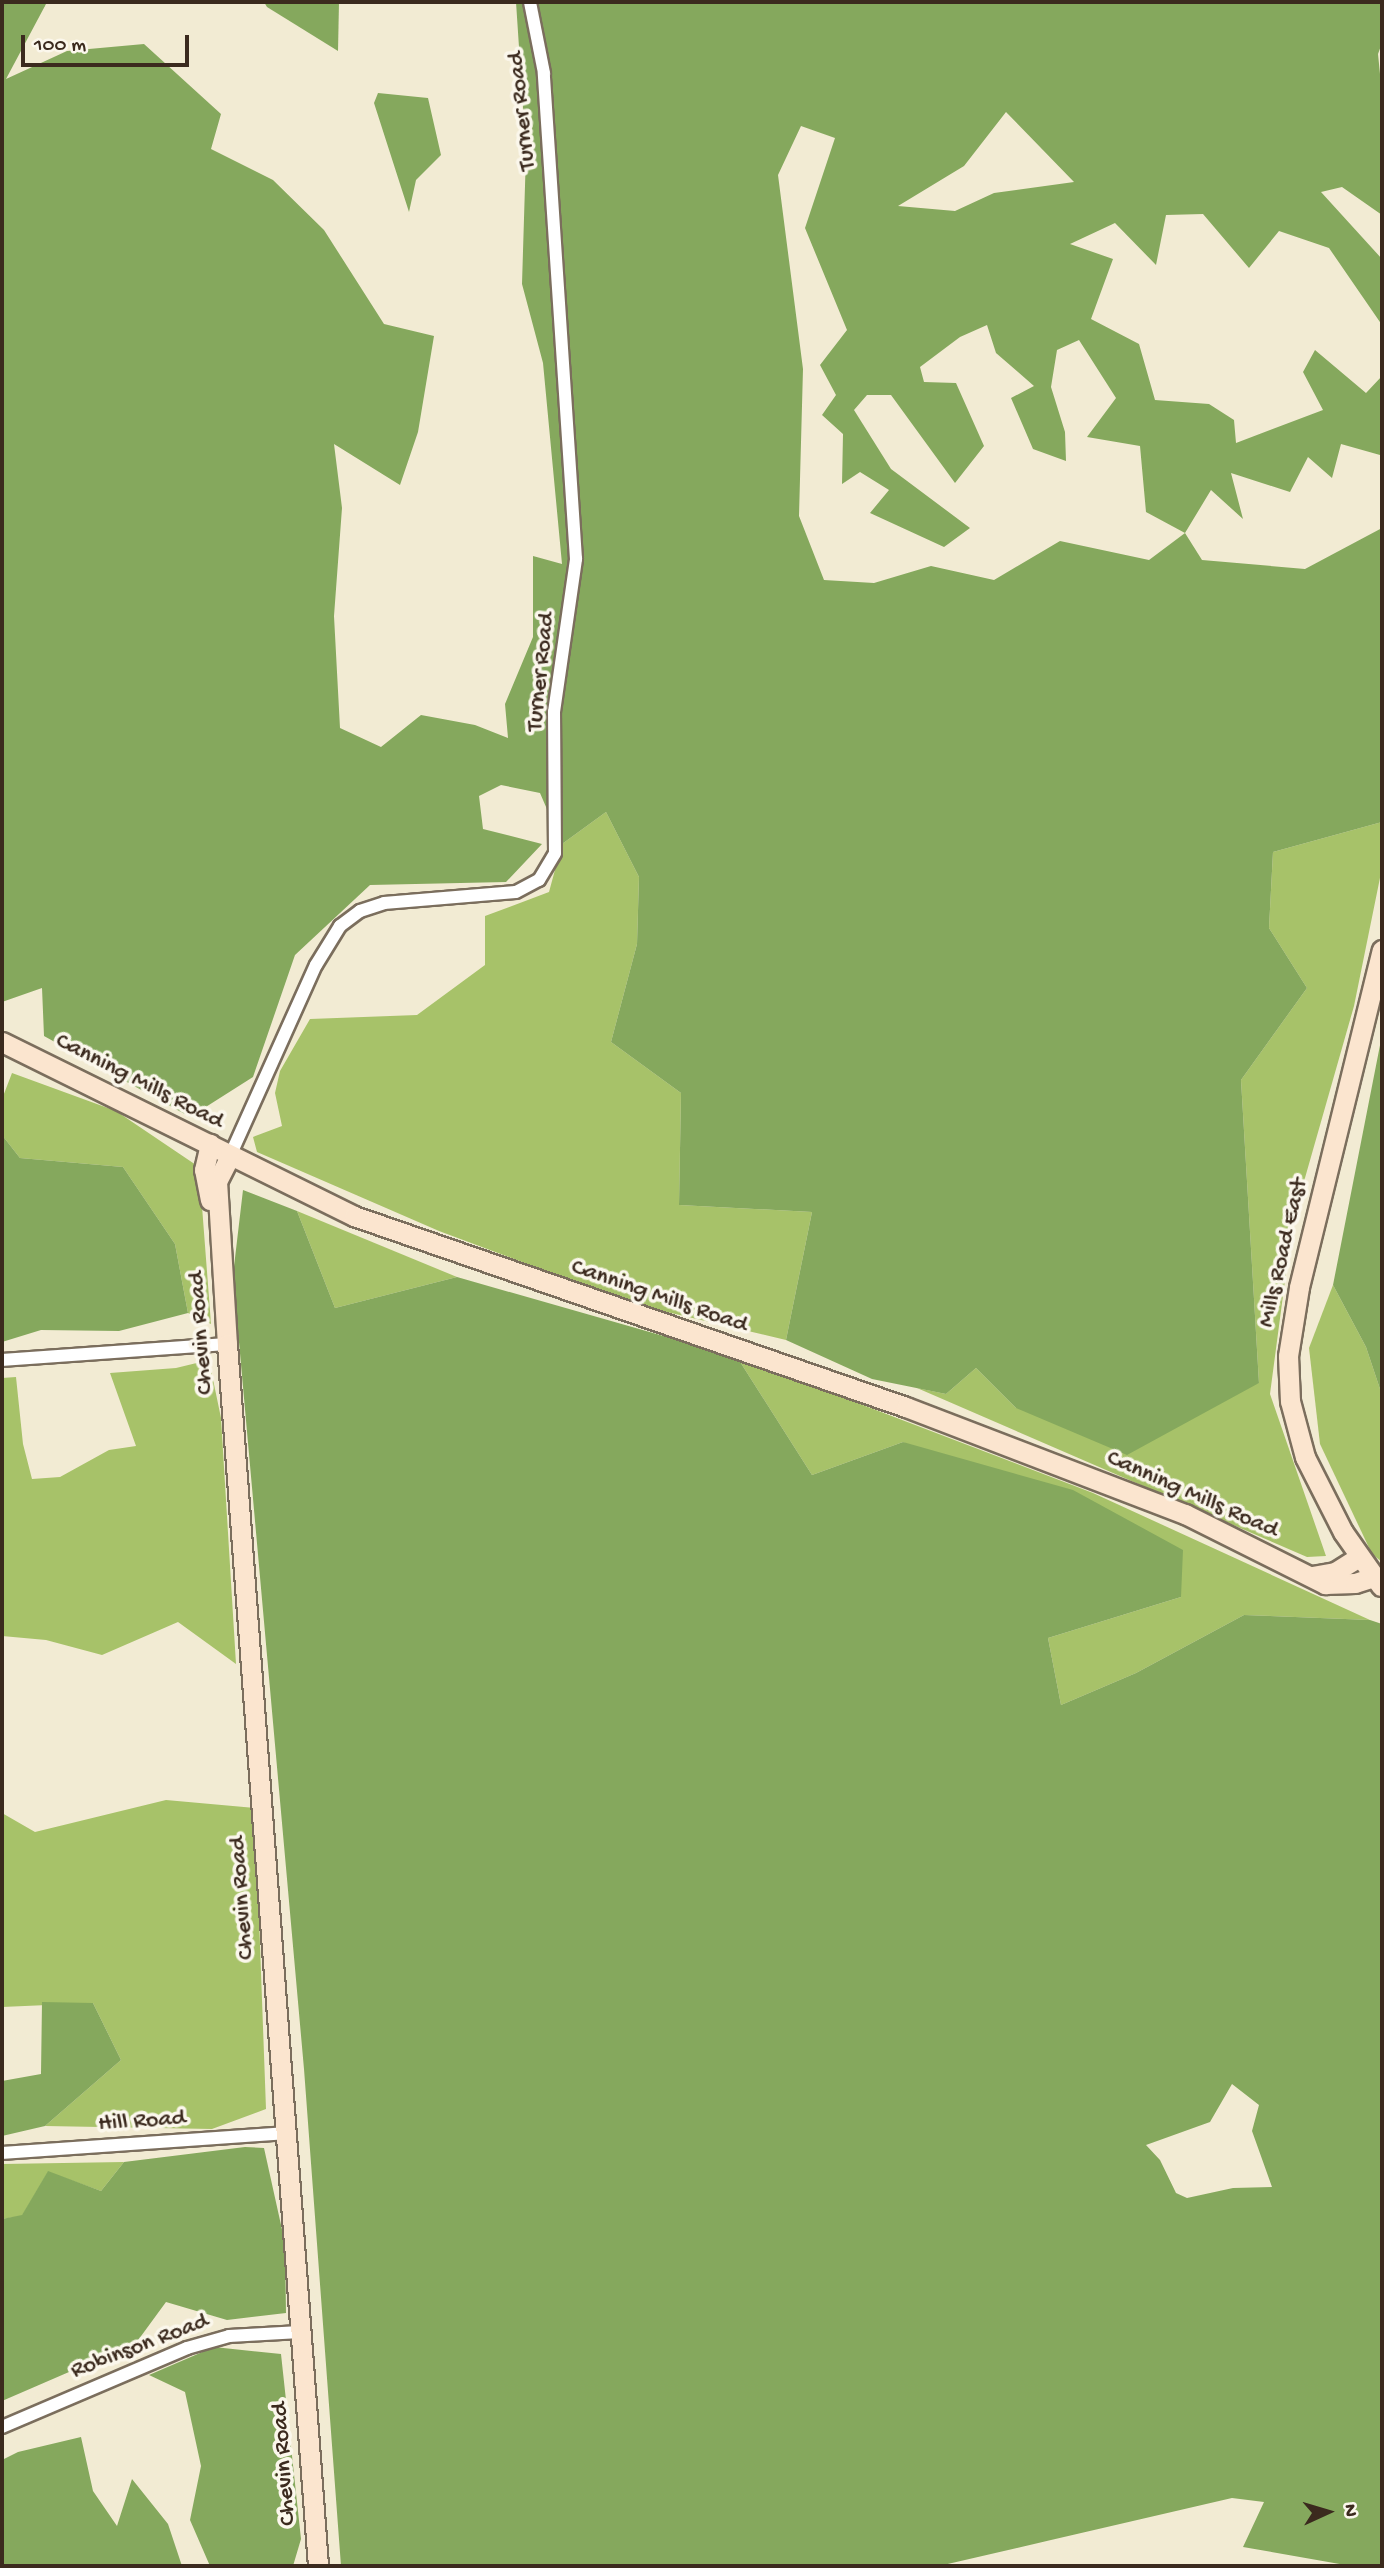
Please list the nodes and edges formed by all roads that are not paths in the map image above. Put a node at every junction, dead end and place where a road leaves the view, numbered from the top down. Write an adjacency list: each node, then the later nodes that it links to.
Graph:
1 (530, 2): 5 (street, Turner Road)
2 (1382, 950): 9 (main road, Mills Road East)
3 (2, 1042): 4 (main road, Canning Mills Road)
4 (210, 1144): 5 (main road, Canning Mills Road); 6 (main road, Chevin Road)
5 (230, 1156): 6 (main road, Chevin Road); 10 (main road, Canning Mills Road)
6 (220, 1227): 7 (main road, Chevin Road)
7 (227, 1344): 8 (street); 12 (main road, Chevin Road)
8 (2, 1360)
9 (1359, 1557): 10 (main road); 11 (main road, Canning Mills Road)
10 (1311, 1576): 11 (main road, Canning Mills Road)
11 (1378, 1582)
12 (285, 2133): 13 (street, Hill Road); 14 (main road, Chevin Road)
13 (2, 2153)
14 (300, 2332): 15 (street, Robinson Road); 16 (main road, Chevin Road)
15 (2, 2427)
16 (318, 2566)

